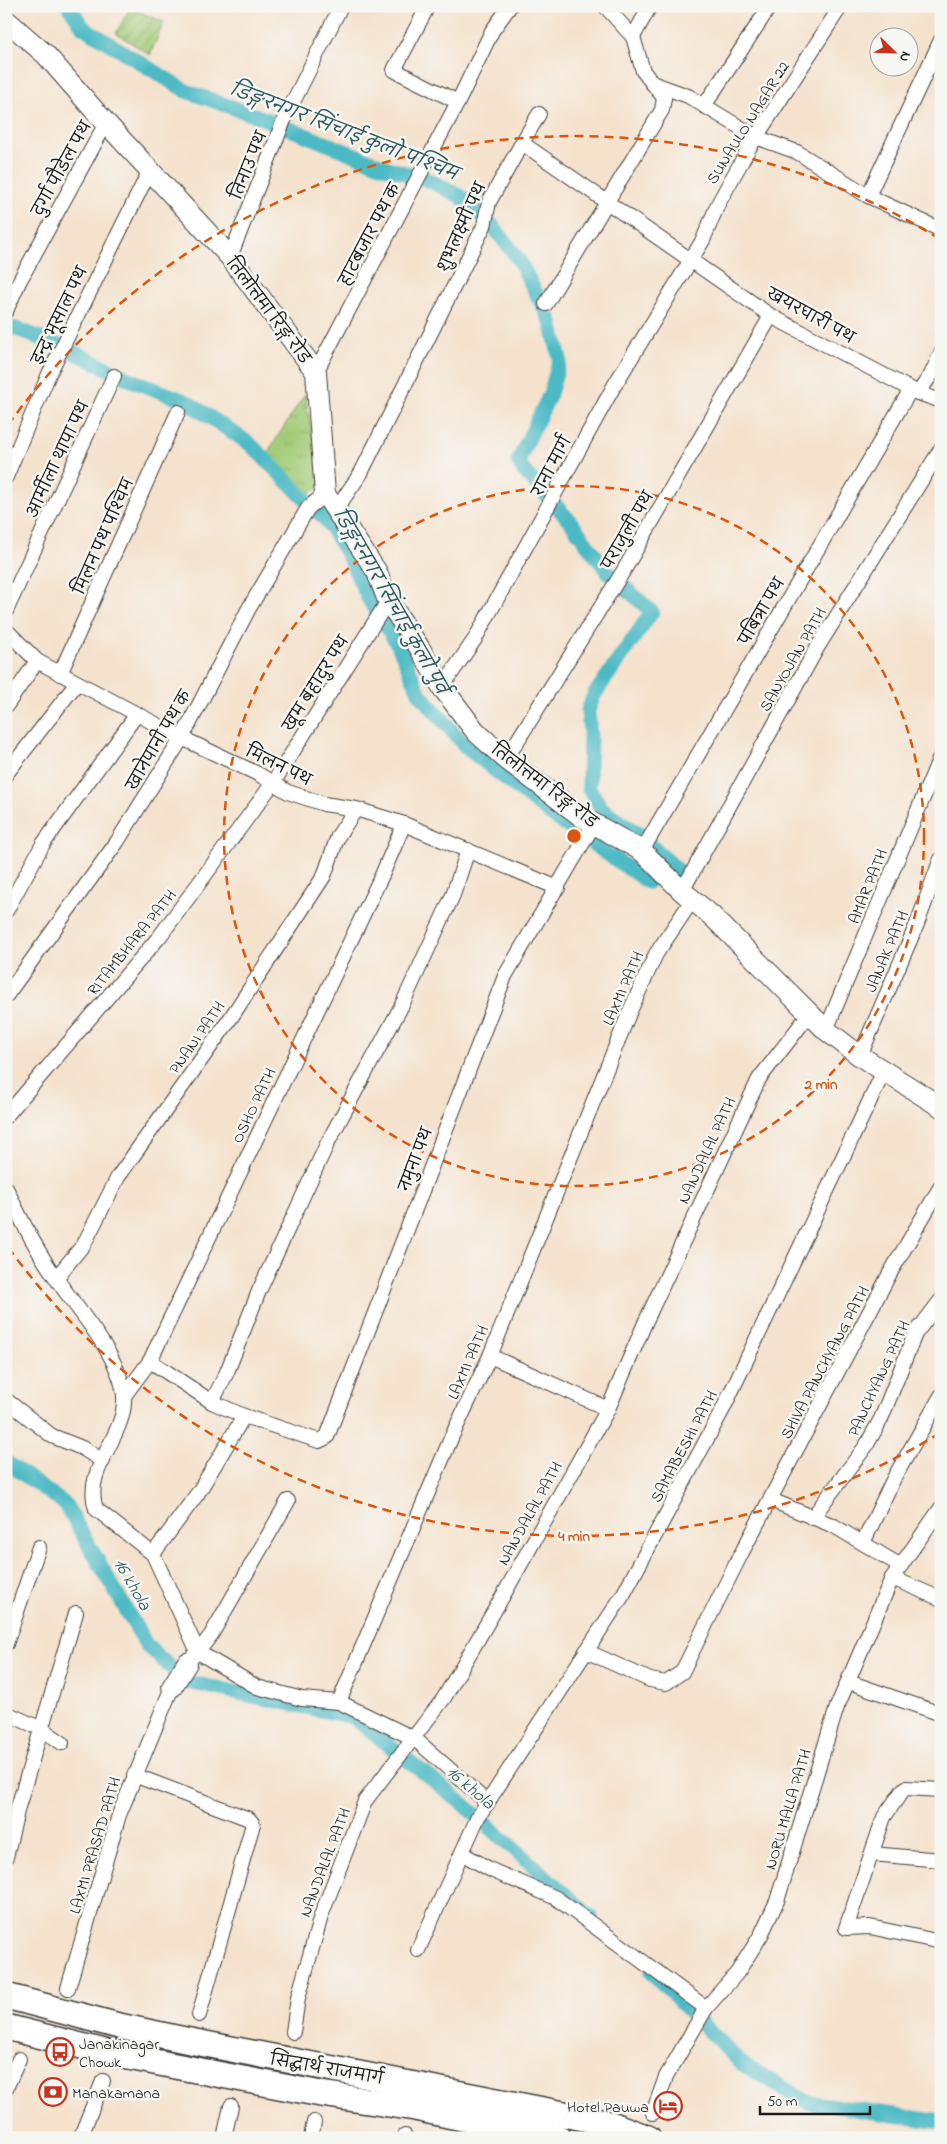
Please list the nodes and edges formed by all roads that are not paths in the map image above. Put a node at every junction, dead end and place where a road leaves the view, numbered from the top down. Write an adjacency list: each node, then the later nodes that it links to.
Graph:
1 (341, 6): 22 (street, तिनाउ पथ)
2 (428, 6): 12 (street)
3 (510, 6): 12 (street, हाटबजार पथ क)
4 (605, 6): 9 (street)
5 (650, 6): 9 (street)
6 (770, 6): 13 (street)
7 (841, 6): 16 (street, SUNAULO NAGAR 22)
8 (6, 20): 15 (street, तिलोत्तमा रिङ्ग रोड)
9 (633, 37): 11 (street)
10 (941, 40): 19 (street)
11 (652, 83): 13 (street); 20 (street)
12 (458, 102): 28 (street, हाटबजार पथ क)
13 (704, 106): 16 (street)
14 (539, 114): 17 (street, शुभलक्ष्मी पथ)
15 (106, 123): 18 (street, तिलोत्तमा रिङ्ग रोड); 25 (street, दुर्गा पौडेल पथ)
16 (756, 137): 19 (street); 23 (street, SUNAULO NAGAR 22)
17 (522, 143): 20 (street); 35 (street, शुभलक्ष्मी पथ)
18 (150, 170): 22 (street, तिलोत्तमा रिङ्ग रोड); 34 (street, इन्द्र भूसाल पथ)
19 (868, 196): 21 (street)
20 (607, 201): 23 (street); 24 (street)
21 (941, 229)
22 (230, 257): 28 (street, तिलोत्तमा रिङ्ग रोड)
23 (690, 261): 26 (street, खयरघारी पथ); 42 (street, राना मार्ग)
24 (546, 304)
25 (6, 311)
26 (771, 316): 30 (street, खयरघारी पथ); 47 (street, पराजुली पथ)
27 (941, 354): 30 (street, पबित्रा पथ)
28 (316, 372): 35 (street, तिलोत्तमा रिङ्ग रोड)
29 (114, 376): 37 (street, आर्मीला थापा पथ)
30 (915, 391): 31 (street, खयरघारी पथ); 54 (street, पबित्रा पथ)
31 (941, 401)
32 (178, 412): 40 (street, मिलन पथ पश्चिम)
33 (941, 449): 57 (street, SANYOJAN PATH)
34 (6, 478)
35 (331, 501): 36 (street, तिलोत्तमा रिङ्ग रोड); 45 (street, खानेपानी पथ क)
36 (387, 601): 42 (street, तिलोत्तमा रिङ्ग रोड); 49 (street, खूम बहादुर पथ)
37 (6, 611)
38 (6, 630): 39 (street, मिलन पथ)
39 (37, 661): 40 (street, मिलन पथ); 43 (street)
40 (60, 674): 41 (street, मिलन पथ)
41 (77, 683): 44 (street, मिलन पथ); 48 (street)
42 (442, 687): 47 (street, तिलोत्तमा रिङ्ग रोड)
43 (6, 706)
44 (137, 714): 45 (street, मिलन पथ); 58 (street)
45 (182, 738): 49 (street, मिलन पथ); 59 (street, खानेपानी पथ क)
46 (941, 755): 61 (street, AMAR PATH)
47 (506, 759): 52 (street, तिलोत्तमा रिङ्ग रोड)
48 (6, 774)
49 (273, 783): 50 (street, मिलन पथ); 65 (street, RITAMBHARA PATH)
50 (356, 809): 51 (street, मिलन पथ); 68 (street, PNANI PATH)
51 (404, 824): 53 (street, मिलन पथ); 71 (street, OSHO PATH)
52 (594, 825): 54 (street, तिलोत्तमा रिङ्ग रोड); 56 (street, नमुना पथ)
53 (468, 850): 56 (street, मिलन पथ); 75 (street)
54 (642, 850): 57 (street, तिलोत्तमा रिङ्ग रोड)
55 (941, 859): 62 (street, JANAK PATH)
56 (558, 888): 77 (street, नमुना पथ)
57 (688, 895): 60 (street, तिलोत्तमा रिङ्ग रोड); 70 (street, LAXMI PATH)
58 (6, 911)
59 (6, 996)
60 (810, 1013): 61 (street, तिलोत्तमा रिङ्ग रोड); 76 (street, NANDALAL PATH)
61 (826, 1030): 62 (street, तिलोत्तमा रिङ्ग रोड)
62 (860, 1056): 63 (street, तिलोत्तमा रिङ्ग रोड)
63 (884, 1071): 64 (street, तिलोत्तमा रिङ्ग रोड); 91 (street, SAMABESHI PATH)
64 (941, 1107)
65 (6, 1116)
66 (941, 1186): 80 (street, SHIVA PANCHYANG PATH)
67 (6, 1188): 68 (street)
68 (56, 1278): 72 (street)
69 (941, 1300): 82 (street, PANCHYANG PATH)
70 (490, 1356): 76 (street); 95 (street, LAXMI PATH)
71 (150, 1361): 72 (street, OSHO PATH); 75 (street, नमुना पथ)
72 (124, 1396): 78 (street)
73 (941, 1396): 83 (street)
74 (6, 1400): 78 (street)
75 (212, 1402): 77 (street, नमुना पथ)
76 (608, 1410): 99 (street, NANDALAL PATH)
77 (244, 1416): 85 (street)
78 (103, 1461): 85 (street)
79 (288, 1500): 92 (street)
80 (771, 1500): 82 (street); 91 (street, SHIVA PANCHYANG PATH)
81 (941, 1508): 86 (street, NORU MALLA PATH)
82 (812, 1518): 83 (street)
83 (863, 1543): 86 (street)
84 (39, 1547): 90 (street)
85 (153, 1554): 92 (street)
86 (901, 1566): 87 (street, NORU MALLA PATH)
87 (892, 1578): 88 (street); 93 (street, NORU MALLA PATH)
88 (941, 1599)
89 (76, 1612): 98 (street)
90 (6, 1644)
91 (586, 1651): 103 (street, SAMABESHI PATH)
92 (192, 1657): 94 (street); 95 (street)
93 (849, 1682): 97 (street); 112 (street, NORU MALLA PATH)
94 (172, 1687): 101 (street, LAXMI PRASAD PATH)
95 (339, 1702): 99 (street)
96 (6, 1713): 98 (street)
97 (941, 1714)
98 (42, 1729): 100 (street); 106 (street)
99 (415, 1739): 103 (street); 115 (street, NANDALAL PATH)
100 (62, 1743)
101 (134, 1775): 110 (street, LAXMI PRASAD PATH); 113 (street)
102 (941, 1790): 105 (street)
103 (488, 1803): 104 (street, SAMABESHI PATH)
104 (463, 1854): 109 (street, SAMABESHI PATH); 112 (street)
105 (872, 1854): 107 (street); 108 (street)
106 (6, 1857)
107 (941, 1860)
108 (941, 1942)
109 (418, 1950)
110 (68, 1988)
111 (6, 1996): 126 (highway, सिद्धार्थ राजमार्ग)
112 (706, 2008): 120 (street, NORU MALLA PATH)
113 (199, 2015)
114 (6, 2027): 125 (highway, सिद्धार्थ राजमार्ग)
115 (293, 2032)
116 (19, 2059): 118 (street)
117 (103, 2081): 122 (street)
118 (6, 2088)
119 (231, 2106): 123 (street)
120 (653, 2113)
121 (314, 2122): 124 (street)
122 (80, 2138)
123 (224, 2138)
124 (311, 2138)
125 (558, 2138)
126 (648, 2138)

